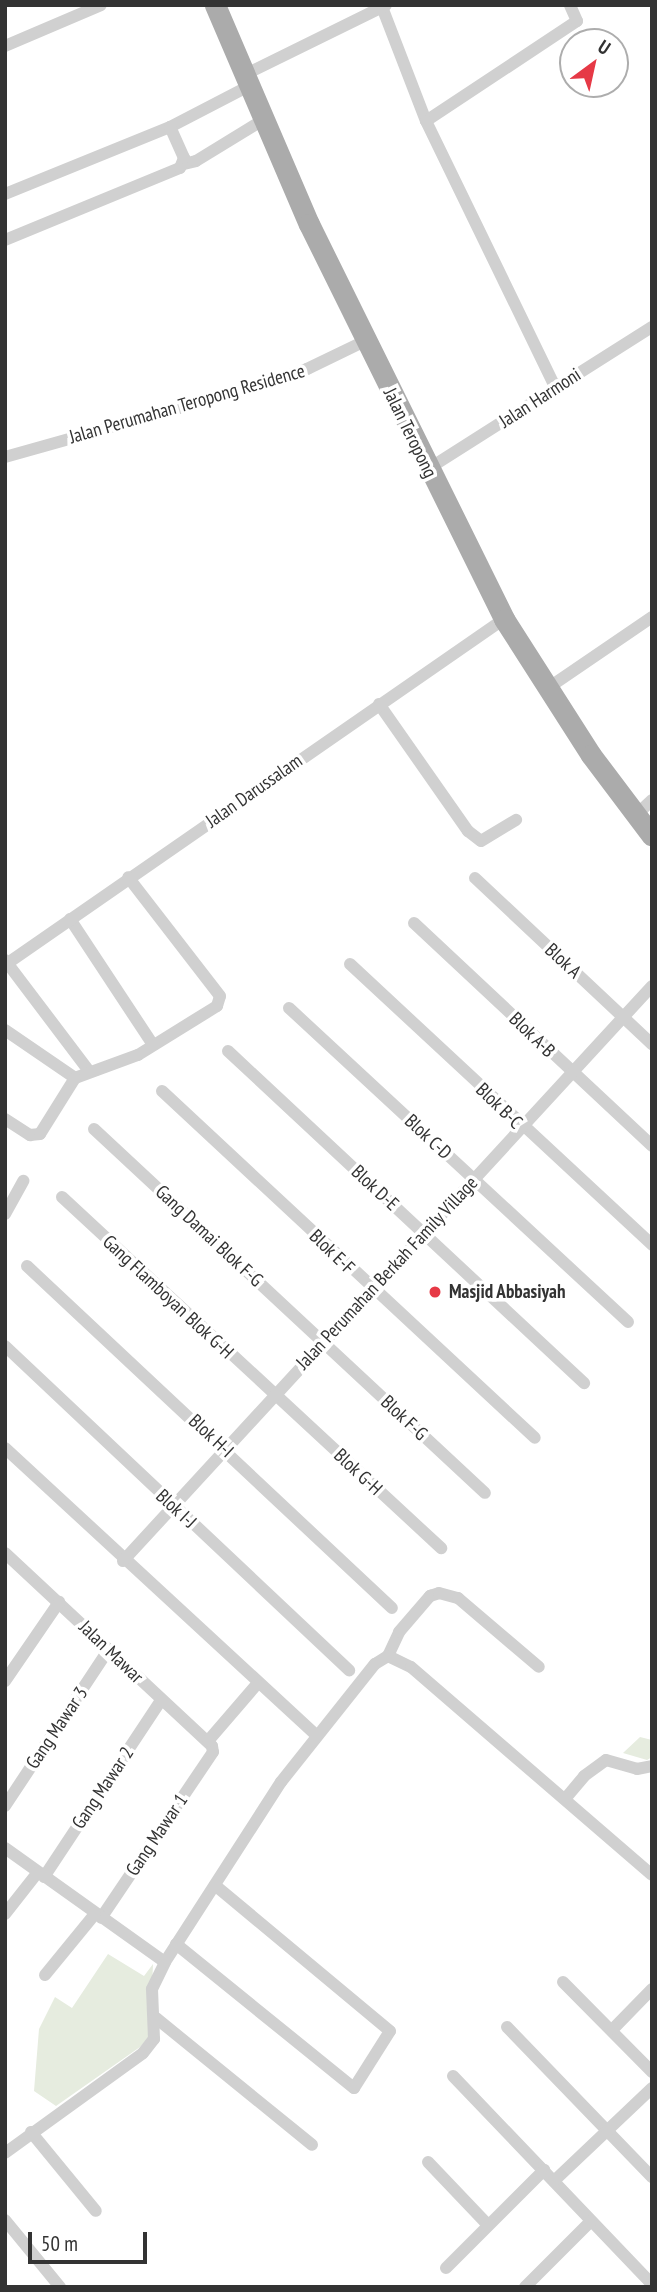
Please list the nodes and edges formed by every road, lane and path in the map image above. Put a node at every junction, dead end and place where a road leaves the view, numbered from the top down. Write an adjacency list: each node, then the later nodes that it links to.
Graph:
1 (100, 5): 5 (street)
2 (215, 5): 6 (main road, Jalan Teropong)
3 (570, 5): 8 (street)
4 (384, 6): 6 (street); 8 (street)
5 (5, 46)
6 (247, 81): 7 (main road, Jalan Teropong); 9 (street)
7 (263, 120): 10 (street); 14 (main road, Jalan Teropong)
8 (426, 121): 15 (street)
9 (170, 127): 10 (street); 11 (street)
10 (184, 164): 12 (street)
11 (5, 194)
12 (5, 240)
13 (652, 327): 15 (street, Jalan Harmoni)
14 (365, 341): 16 (street, Jalan Perumahan Teropong Residence); 17 (main road, Jalan Teropong)
15 (555, 387): 17 (street, Jalan Harmoni)
16 (5, 457)
17 (428, 469): 19 (main road, Jalan Teropong)
18 (652, 617): 20 (street)
19 (504, 619): 20 (main road, Jalan Teropong); 21 (street, Jalan Darussalam)
20 (548, 688): 23 (main road, Jalan Teropong)
21 (379, 704): 24 (street); 26 (street, Jalan Darussalam)
22 (652, 800): 23 (street)
23 (636, 815): 25 (main road, Jalan Teropong)
24 (516, 820)
25 (652, 836)
26 (128, 877): 28 (street, Jalan Darussalam); 37 (street)
27 (475, 878): 34 (street, Blok A)
28 (70, 919): 30 (street, Jalan Darussalam); 37 (street)
29 (414, 923): 40 (street, Blok A-B)
30 (6, 963): 39 (street)
31 (350, 964): 44 (street, Blok B-C)
32 (652, 986): 34 (street, Jalan Perumahan Berkah Family Village)
33 (289, 1008): 47 (street, Blok C-D)
34 (623, 1017): 36 (street, Blok A); 40 (street, Jalan Perumahan Berkah Family Village)
35 (5, 1030): 41 (street)
36 (652, 1044)
37 (153, 1045): 39 (street)
38 (228, 1051): 51 (street, Blok D-E)
39 (89, 1071): 41 (street)
40 (572, 1073): 44 (street, Jalan Perumahan Berkah Family Village); 46 (street, Blok A-B)
41 (75, 1078): 43 (street)
42 (162, 1091): 54 (street, Blok E-F)
43 (5, 1119)
44 (521, 1128): 47 (street, Jalan Perumahan Berkah Family Village); 52 (street, Blok B-C)
45 (94, 1129): 56 (street, Gang Damai Blok F-G)
46 (652, 1146)
47 (474, 1180): 51 (street, Jalan Perumahan Berkah Family Village); 55 (street, Blok C-D)
48 (23, 1181): 50 (street)
49 (62, 1197): 59 (street, Gang Flamboyan Blok G-H)
50 (5, 1214)
51 (424, 1234): 54 (street, Jalan Perumahan Berkah Family Village); 58 (street, Blok D-E)
52 (652, 1245)
53 (27, 1266): 62 (street, Blok H-I)
54 (372, 1290): 56 (street, Jalan Perumahan Berkah Family Village); 60 (street, Blok E-F)
55 (628, 1322)
56 (323, 1343): 59 (street, Jalan Perumahan Berkah Family Village); 63 (street, Blok F-G)
57 (5, 1346): 64 (street, Blok I-J)
58 (584, 1383)
59 (275, 1396): 62 (street, Jalan Perumahan Berkah Family Village); 65 (street, Blok G-H)
60 (535, 1438)
61 (5, 1448): 67 (street)
62 (226, 1450): 64 (street, Jalan Perumahan Berkah Family Village); 69 (street, Blok H-I)
63 (485, 1493)
64 (173, 1507): 67 (street, Jalan Perumahan Berkah Family Village); 73 (street, Blok I-J)
65 (441, 1548)
66 (5, 1553): 68 (street, Jalan Mawar)
67 (123, 1561): 75 (street)
68 (59, 1602): 70 (street, Jalan Mawar); 74 (street)
69 (392, 1608)
70 (109, 1649): 76 (street, Jalan Mawar); 81 (street, Gang Mawar 3)
71 (388, 1656): 72 (street); 77 (street); 80 (street)
72 (539, 1667)
73 (349, 1670)
74 (5, 1681)
75 (257, 1684): 77 (street); 78 (street, Gang Mawar 1)
76 (161, 1700): 78 (street, Jalan Mawar); 83 (street, Gang Mawar 2)
77 (316, 1735): 85 (street)
78 (210, 1747): 87 (street, Gang Mawar 1)
79 (652, 1766): 80 (street)
80 (565, 1799): 84 (street)
81 (5, 1806)
82 (5, 1849): 83 (street)
83 (41, 1874): 86 (street, Gang Mawar 2); 87 (street)
84 (652, 1875)
85 (215, 1885): 88 (street); 88 (street)
86 (5, 1914)
87 (98, 1916): 89 (street); 90 (street, Gang Mawar 1)
88 (176, 1944): 89 (street)
89 (164, 1962): 93 (street)
90 (45, 1975)
91 (563, 1982): 95 (street)
92 (652, 1989): 95 (street)
93 (156, 2018): 100 (street); 101 (street)
94 (508, 2027): 99 (street)
95 (613, 2029): 96 (street)
96 (652, 2072)
97 (453, 2076): 104 (street)
98 (652, 2088): 99 (street)
99 (609, 2129): 105 (street); 106 (street)
100 (31, 2132): 102 (street); 107 (street)
101 (312, 2145)
102 (5, 2153)
103 (428, 2162): 110 (street)
104 (544, 2170): 106 (street); 110 (street)
105 (652, 2177)
106 (554, 2180): 109 (street)
107 (96, 2211)
108 (5, 2220): 114 (street)
109 (591, 2221): 112 (street); 113 (street)
110 (488, 2225): 111 (street)
111 (446, 2268)
112 (535, 2276): 115 (street); 116 (street)
113 (652, 2284)
114 (60, 2287)
115 (525, 2287)
116 (544, 2287)

